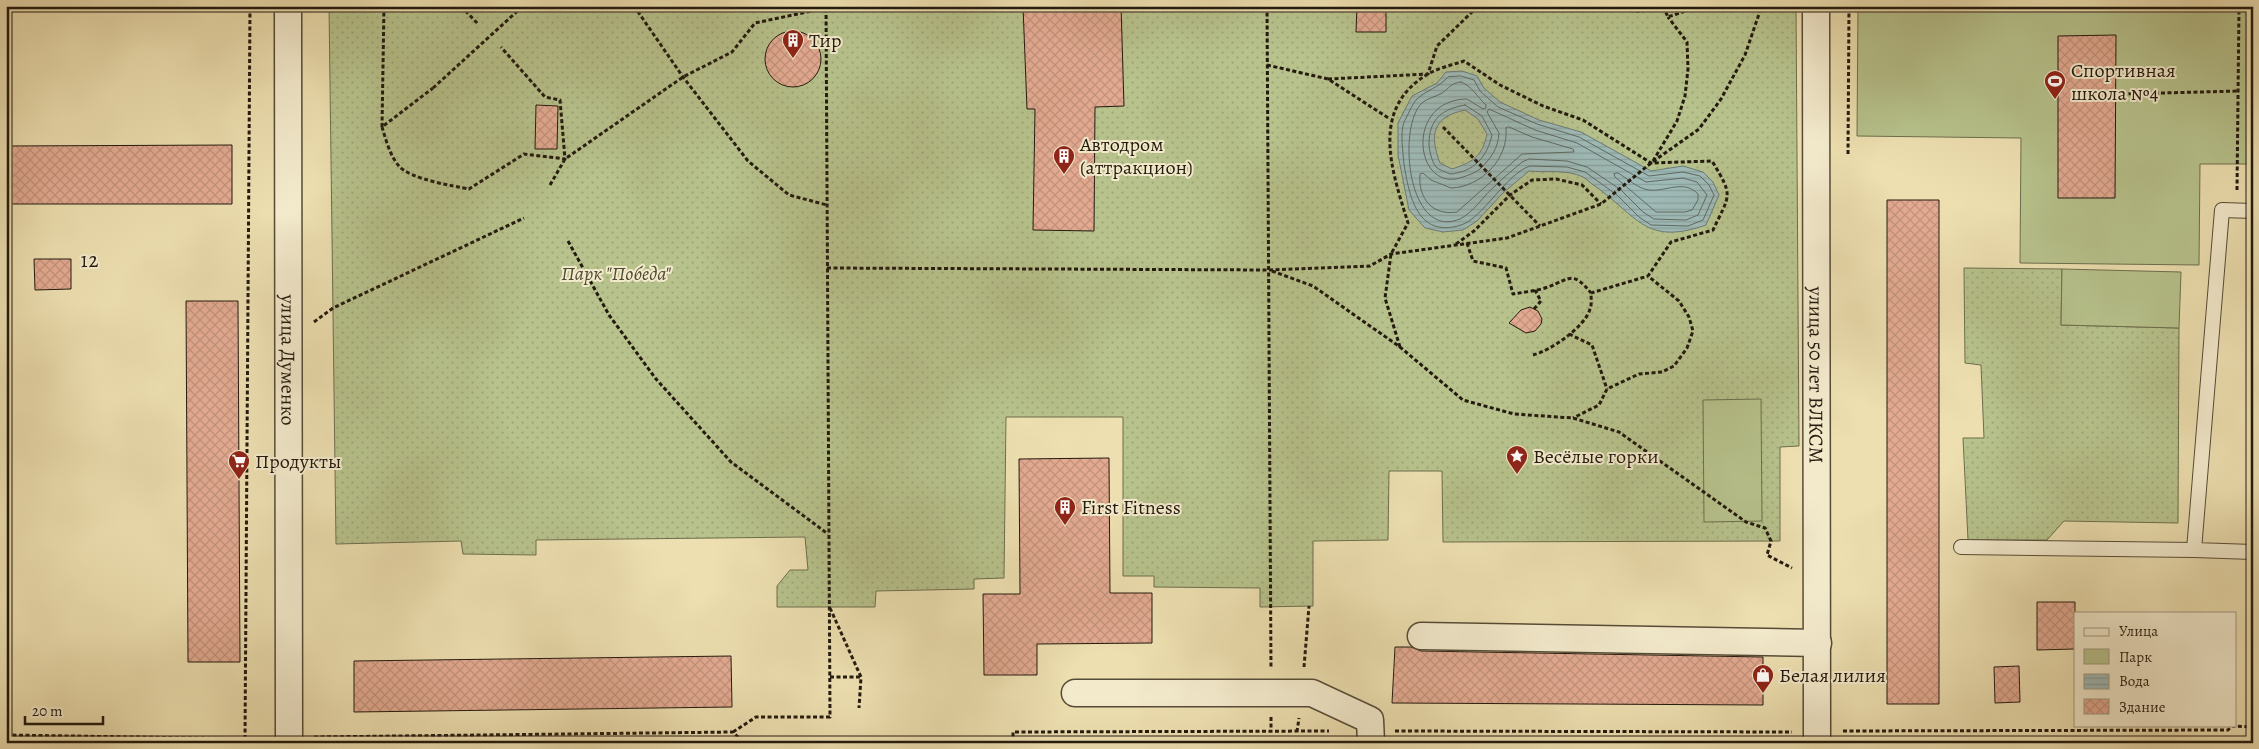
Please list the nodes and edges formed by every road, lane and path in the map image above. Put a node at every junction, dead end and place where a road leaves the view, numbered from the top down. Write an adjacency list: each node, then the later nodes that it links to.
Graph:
1 (250, 6): 75 (path)
2 (288, 6): 76 (street, улица Думенко)
3 (384, 6): 28 (path)
4 (461, 6): 19 (path)
5 (523, 6): 28 (path, bridge)
6 (634, 6): 23 (path)
7 (1267, 6): 21 (path)
8 (1483, 6): 22 (path)
9 (1617, 6): 10 (path)
10 (1658, 6)
11 (1663, 6): 18 (path)
12 (1700, 6): 18 (path)
13 (1759, 6): 32 (path)
14 (1816, 6): 61 (street, улица 50 лет ВЛКСМ)
15 (1849, 6): 30 (path)
16 (2239, 6): 25 (path)
17 (826, 7): 23 (path); 36 (path)
18 (1668, 17): 32 (path)
19 (478, 24)
20 (501, 47): 31 (path)
21 (1267, 65): 24 (path); 46 (path)
22 (1428, 74): 24 (path); 27 (path); 32 (path)
23 (683, 78): 31 (path); 36 (path)
24 (1328, 78): 27 (path)
25 (2238, 91): 26 (path); 37 (path)
26 (2122, 94)
27 (1390, 119): 44 (path)
28 (382, 127): 31 (path)
29 (1443, 127): 34 (path)
30 (1848, 154)
31 (565, 160): 33 (path)
32 (1651, 163): 35 (path); 47 (path)
33 (550, 185)
34 (1510, 195): 35 (path); 40 (path); 43 (path)
35 (1601, 204): 40 (path)
36 (827, 205): 45 (path)
37 (2236, 211): 38 (lane); 59 (lane)
38 (2253, 211)
39 (524, 218): 51 (path)
40 (1540, 226): 42 (path)
41 (568, 241): 57 (path)
42 (1467, 243): 43 (path); 48 (path)
43 (1454, 245): 44 (path)
44 (1391, 254): 46 (path); 53 (path)
45 (827, 268): 46 (path); 57 (path)
46 (1269, 270): 53 (path); 62 (path)
47 (1648, 276): 49 (path); 55 (path)
48 (1536, 290): 49 (path); 50 (path)
49 (1591, 293): 52 (path)
50 (1534, 309)
51 (312, 323)
52 (1569, 334): 54 (path); 55 (path)
53 (1400, 347): 56 (path)
54 (1533, 355)
55 (1607, 389): 56 (path)
56 (1573, 418): 61 (path)
57 (829, 534): 63 (path)
58 (1961, 547): 59 (lane)
59 (2194, 550): 60 (lane)
60 (2253, 552)
61 (1817, 576): 65 (street, улица 50 лет ВЛКСМ)
62 (1271, 599)
63 (830, 606): 66 (path); 67 (path)
64 (1421, 636): 65 (street)
65 (1818, 643): 74 (street, улица 50 лет ВЛКСМ)
66 (830, 677): 67 (path); 71 (path)
67 (861, 677): 69 (path)
68 (1075, 693): 73 (street)
69 (859, 708)
70 (2253, 727): 74 (path)
71 (733, 732): 76 (path); 77 (path)
72 (6, 735): 75 (path)
73 (1370, 737): 74 (path); 78 (path)
74 (1817, 737)
75 (245, 739): 76 (path)
76 (289, 741)
77 (744, 743)
78 (1013, 743)

